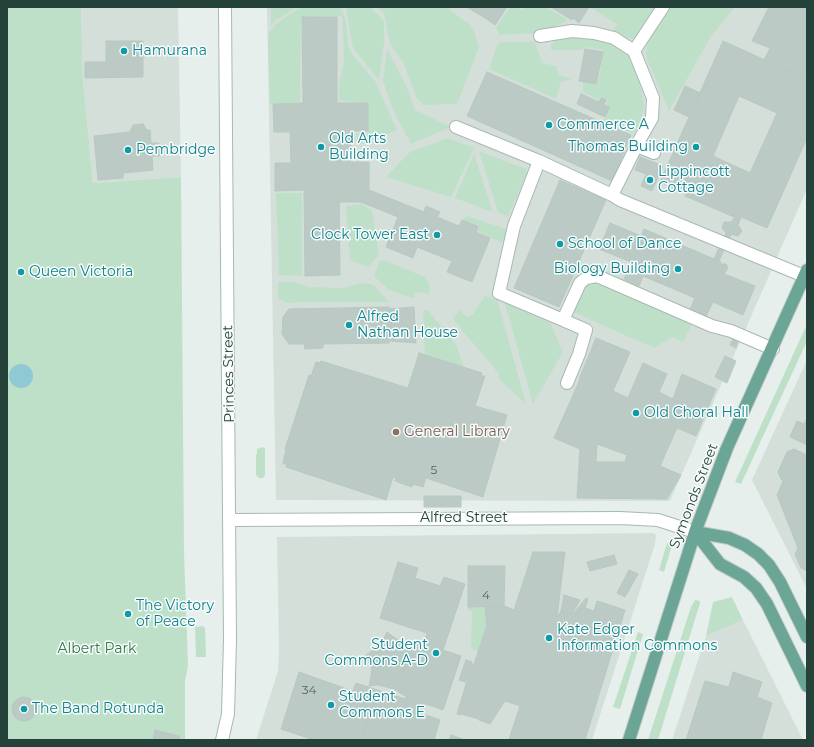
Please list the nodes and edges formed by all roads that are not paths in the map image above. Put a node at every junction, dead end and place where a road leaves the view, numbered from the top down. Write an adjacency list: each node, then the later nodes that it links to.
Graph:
1 (224, 7): 14 (street, Princes Street)
2 (663, 7): 4 (street)
3 (540, 36): 4 (street)
4 (634, 52): 6 (street)
5 (456, 127): 8 (street)
6 (637, 146): 7 (street); 9 (street)
7 (654, 153)
8 (539, 161): 9 (street); 11 (street)
9 (612, 195): 10 (street)
10 (806, 273): 12 (main road, Symonds Street)
11 (563, 320): 12 (street); 13 (street)
12 (773, 349): 15 (main road, Symonds Street)
13 (568, 383)
14 (230, 520): 15 (street, Alfred Street); 18 (street, Princes Street)
15 (695, 532): 16 (main road); 17 (main road); 19 (main road, Symonds Street)
16 (807, 637)
17 (807, 686)
18 (222, 740)
19 (629, 740)

